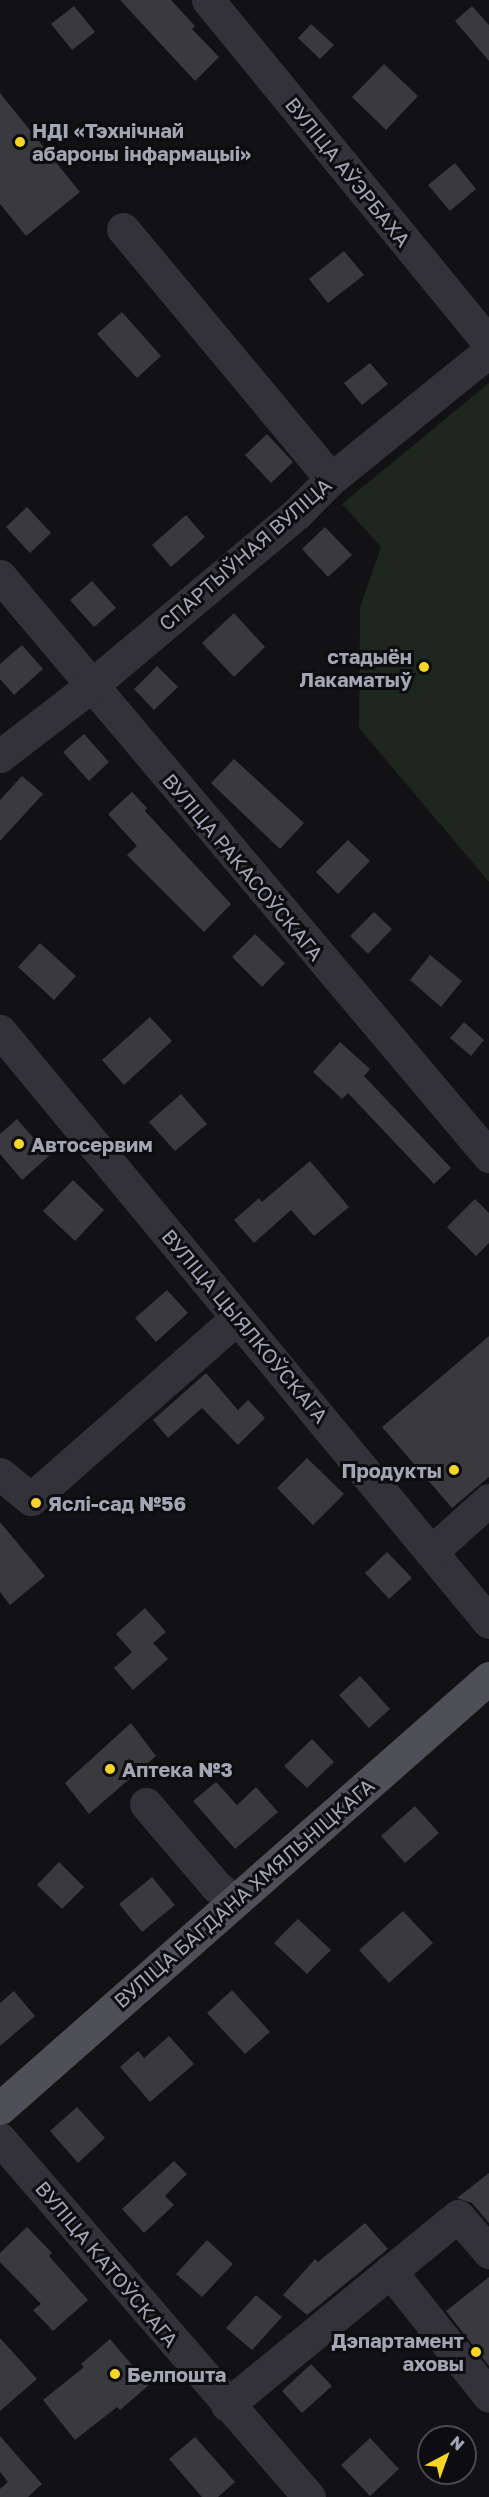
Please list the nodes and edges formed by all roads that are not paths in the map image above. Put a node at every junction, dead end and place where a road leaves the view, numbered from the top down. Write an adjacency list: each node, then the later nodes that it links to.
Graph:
1 (208, 0): 3 (street, ВУЛІЦА АЎЭРБАХА)
2 (123, 229): 4 (street)
3 (487, 354): 4 (street, СПАРТЫЎНАЯ ВУЛІЦА)
4 (331, 479): 6 (street, СПАРТЫЎНАЯ ВУЛІЦА)
5 (0, 576): 6 (street, ВУЛІЦА РАКАСОЎСКАГА)
6 (91, 686): 7 (street, СПАРТЫЎНАЯ ВУЛІЦА); 9 (street, ВУЛІЦА РАКАСОЎСКАГА)
7 (0, 756)
8 (0, 1031): 10 (street, ВУЛІЦА ЦЫЯЛКОЎСКАГА)
9 (489, 1156)
10 (237, 1318): 11 (street); 13 (street, ВУЛІЦА ЦЫЯЛКОЎСКАГА)
11 (0, 1474)
12 (489, 1500): 13 (street)
13 (431, 1552): 14 (street, ВУЛІЦА ЦЫЯЛКОЎСКАГА)
14 (489, 1622)
15 (489, 1678): 17 (main road, ВУЛІЦА БАГДАНА ХМЯЛЬНІЦКАГА)
16 (146, 1804): 17 (street)
17 (235, 1901): 18 (main road, ВУЛІЦА БАГДАНА ХМЯЛЬНІЦКАГА)
18 (0, 2108)
19 (0, 2139): 23 (street, ВУЛІЦА КАТОЎСКАГА)
20 (489, 2252): 21 (street)
21 (390, 2271): 22 (street); 23 (street)
22 (489, 2396)
23 (227, 2405): 24 (street, ВУЛІЦА КАТОЎСКАГА)
24 (309, 2497)

